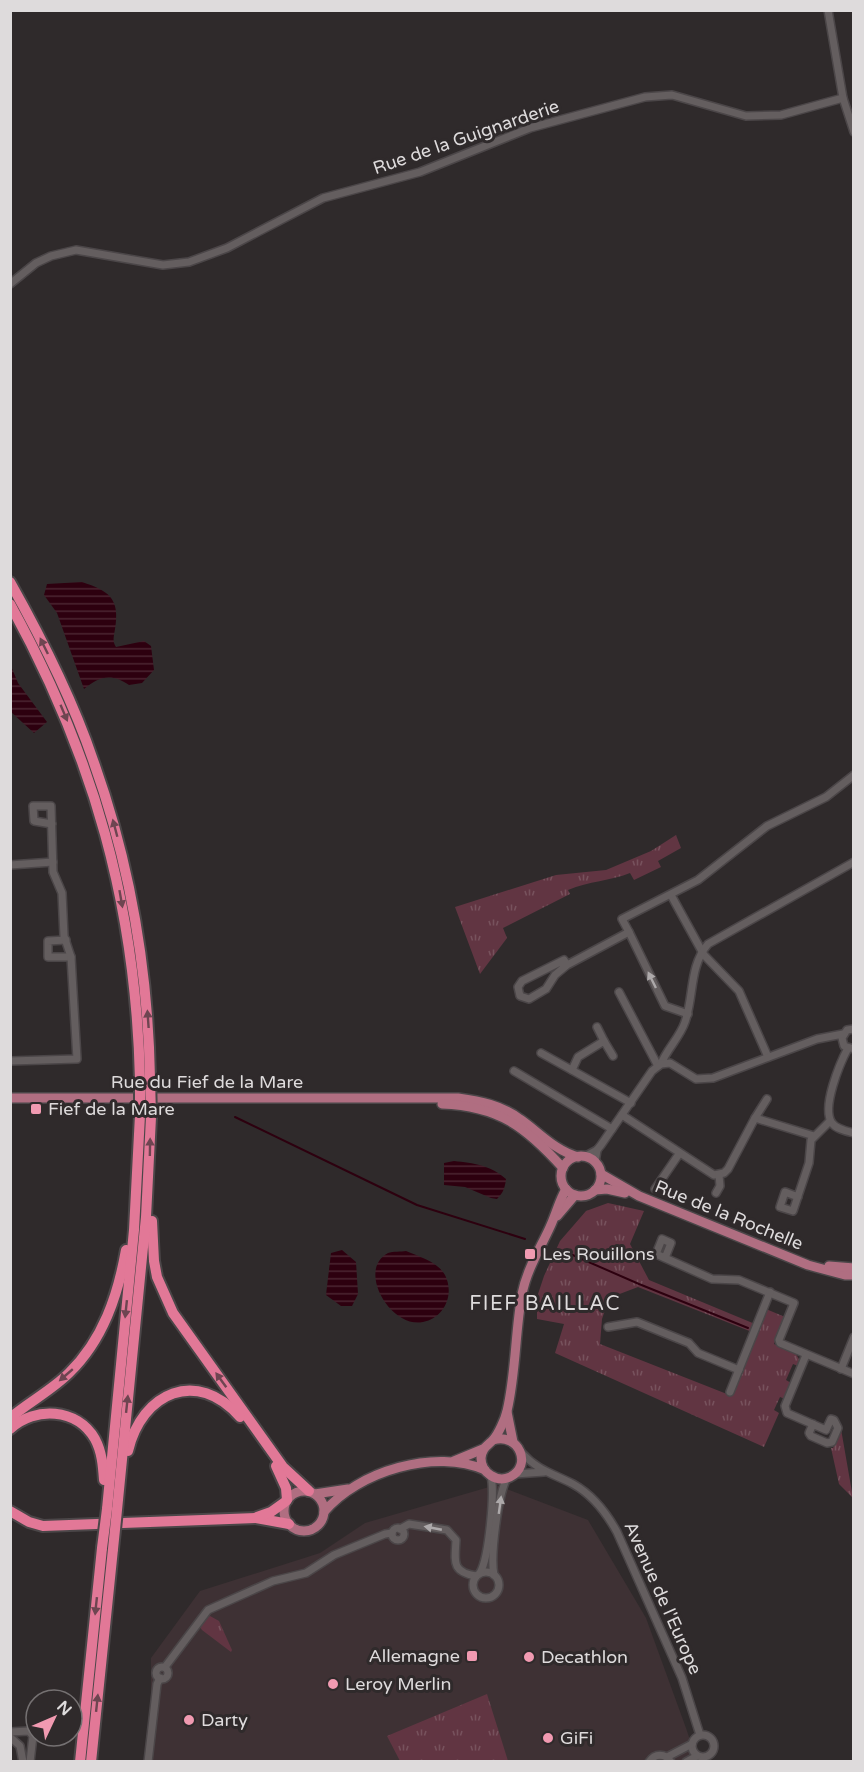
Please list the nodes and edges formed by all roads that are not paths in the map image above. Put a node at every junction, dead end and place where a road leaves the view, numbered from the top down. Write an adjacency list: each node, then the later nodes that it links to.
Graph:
1 (828, 10): 2 (street)
2 (843, 98): 3 (street); 5 (street, Rue de la Guignarderie)
3 (850, 114): 4 (street)
4 (854, 132)
5 (10, 284)
6 (10, 582): 35 (highway, one-way to 6)
7 (10, 604): 35 (highway, one-way to 35)
8 (854, 775): 13 (street)
9 (52, 824): 10 (street)
10 (53, 862): 12 (street); 15 (street)
11 (854, 862): 16 (street)
12 (10, 864)
13 (671, 895): 14 (street); 16 (street)
14 (629, 932): 18 (street); 20 (street, one-way to 14)
15 (66, 940): 17 (street); 17 (street)
16 (702, 951): 20 (street); 29 (street)
17 (71, 957): 30 (street)
18 (567, 965): 18 (street)
19 (619, 992): 32 (street)
20 (688, 1014): 26 (street)
21 (597, 1027): 24 (street)
22 (854, 1029): 23 (street)
23 (843, 1034): 25 (street); 29 (street)
24 (604, 1041): 28 (street); 33 (street)
25 (850, 1049): 43 (street)
26 (668, 1051): 31 (street); 32 (street)
27 (541, 1053): 33 (street)
28 (613, 1056)
29 (768, 1057): 31 (street)
30 (10, 1061)
31 (670, 1063): 32 (street)
32 (660, 1065): 39 (street)
33 (572, 1070): 39 (street)
34 (514, 1071): 44 (street)
35 (145, 1079): 41 (highway, bridge)
36 (10, 1098): 37 (main road, Rue du Fief de la Mare)
37 (404, 1099): 49 (main road, Rue du Fief de la Mare); 52 (main road, Rue du Fief de la Mare)
38 (767, 1099): 42 (street)
39 (631, 1103): 40 (street)
40 (622, 1115): 44 (street); 48 (street)
41 (145, 1116): 51 (highway, one-way to 41); 63 (highway)
42 (755, 1118): 46 (street); 54 (street)
43 (830, 1121): 45 (street); 46 (street)
44 (612, 1130): 47 (street)
45 (854, 1133)
46 (814, 1136): 61 (street)
47 (597, 1150): 49 (street); 50 (street)
48 (679, 1154): 54 (street); 56 (street)
49 (581, 1157): 50 (main road); 52 (main road)
50 (595, 1163): 53 (main road)
51 (150, 1167): 88 (highway, one-way to 51); 90 (highway, one-way to 51)
52 (563, 1168): 55 (main road)
53 (601, 1174): 57 (main road); 60 (main road, Rue de la Rochelle)
54 (719, 1174): 58 (street)
55 (566, 1189): 59 (main road); 62 (main road)
56 (655, 1189)
57 (595, 1190): 59 (main road); 60 (main road, Rue de la Rochelle)
58 (716, 1193)
59 (575, 1195): 62 (main road)
60 (639, 1196): 65 (main road, Rue de la Rochelle)
61 (798, 1197)
62 (551, 1225): 76 (main road)
63 (134, 1230): 77 (highway, one-way to 77); 93 (highway, one-way to 93)
64 (665, 1258): 68 (street)
65 (808, 1265): 66 (main road, Rue de la Rochelle); 67 (main road, Rue de la Rochelle)
66 (854, 1268)
67 (854, 1275)
68 (770, 1293): 71 (street); 73 (street)
69 (608, 1327): 73 (street)
70 (854, 1337): 72 (street)
71 (806, 1355): 72 (street); 78 (street)
72 (841, 1369): 74 (street)
73 (739, 1370): 75 (street)
74 (854, 1374)
75 (730, 1392)
76 (507, 1412): 80 (main road); 81 (main road)
77 (10, 1418)
78 (813, 1424): 78 (street)
79 (10, 1430): 93 (highway)
80 (493, 1440): 81 (main road); 82 (main road)
81 (513, 1442): 83 (main road)
82 (483, 1449): 84 (main road); 86 (main road)
83 (521, 1452): 85 (street, Avenue de l'Europe); 87 (main road)
84 (451, 1462): 86 (main road); 89 (main road)
85 (544, 1472): 87 (street, Avenue de l'Europe); 103 (street, Avenue de l'Europe)
86 (488, 1473): 87 (main road); 100 (street)
87 (511, 1476): 101 (street, one-way to 87)
88 (120, 1483): 92 (highway); 93 (highway)
89 (350, 1488): 90 (main road); 95 (main road)
90 (312, 1492): 92 (main road); 95 (main road)
91 (10, 1501): 98 (highway)
92 (286, 1501): 96 (highway); 97 (main road)
93 (112, 1510): 99 (highway, bridge)
94 (10, 1511): 98 (highway)
95 (324, 1512): 97 (main road)
96 (256, 1518): 97 (highway); 98 (highway)
97 (289, 1524)
98 (70, 1525)
99 (108, 1548): 111 (highway, one-way to 111); 112 (highway, one-way to 99)
100 (478, 1575): 101 (street); 101 (street); 113 (street, one-way to 113)
101 (494, 1575)
102 (10, 1732): 110 (street)
103 (700, 1735): 105 (street); 108 (street)
104 (10, 1737): 109 (street)
105 (692, 1744): 106 (street); 107 (street)
106 (697, 1756): 108 (street); 115 (street)
107 (669, 1759): 114 (street)
108 (706, 1760)
109 (23, 1761)
110 (30, 1761)
111 (80, 1761)
112 (92, 1761)
113 (148, 1761)
114 (649, 1761)
115 (686, 1761)

